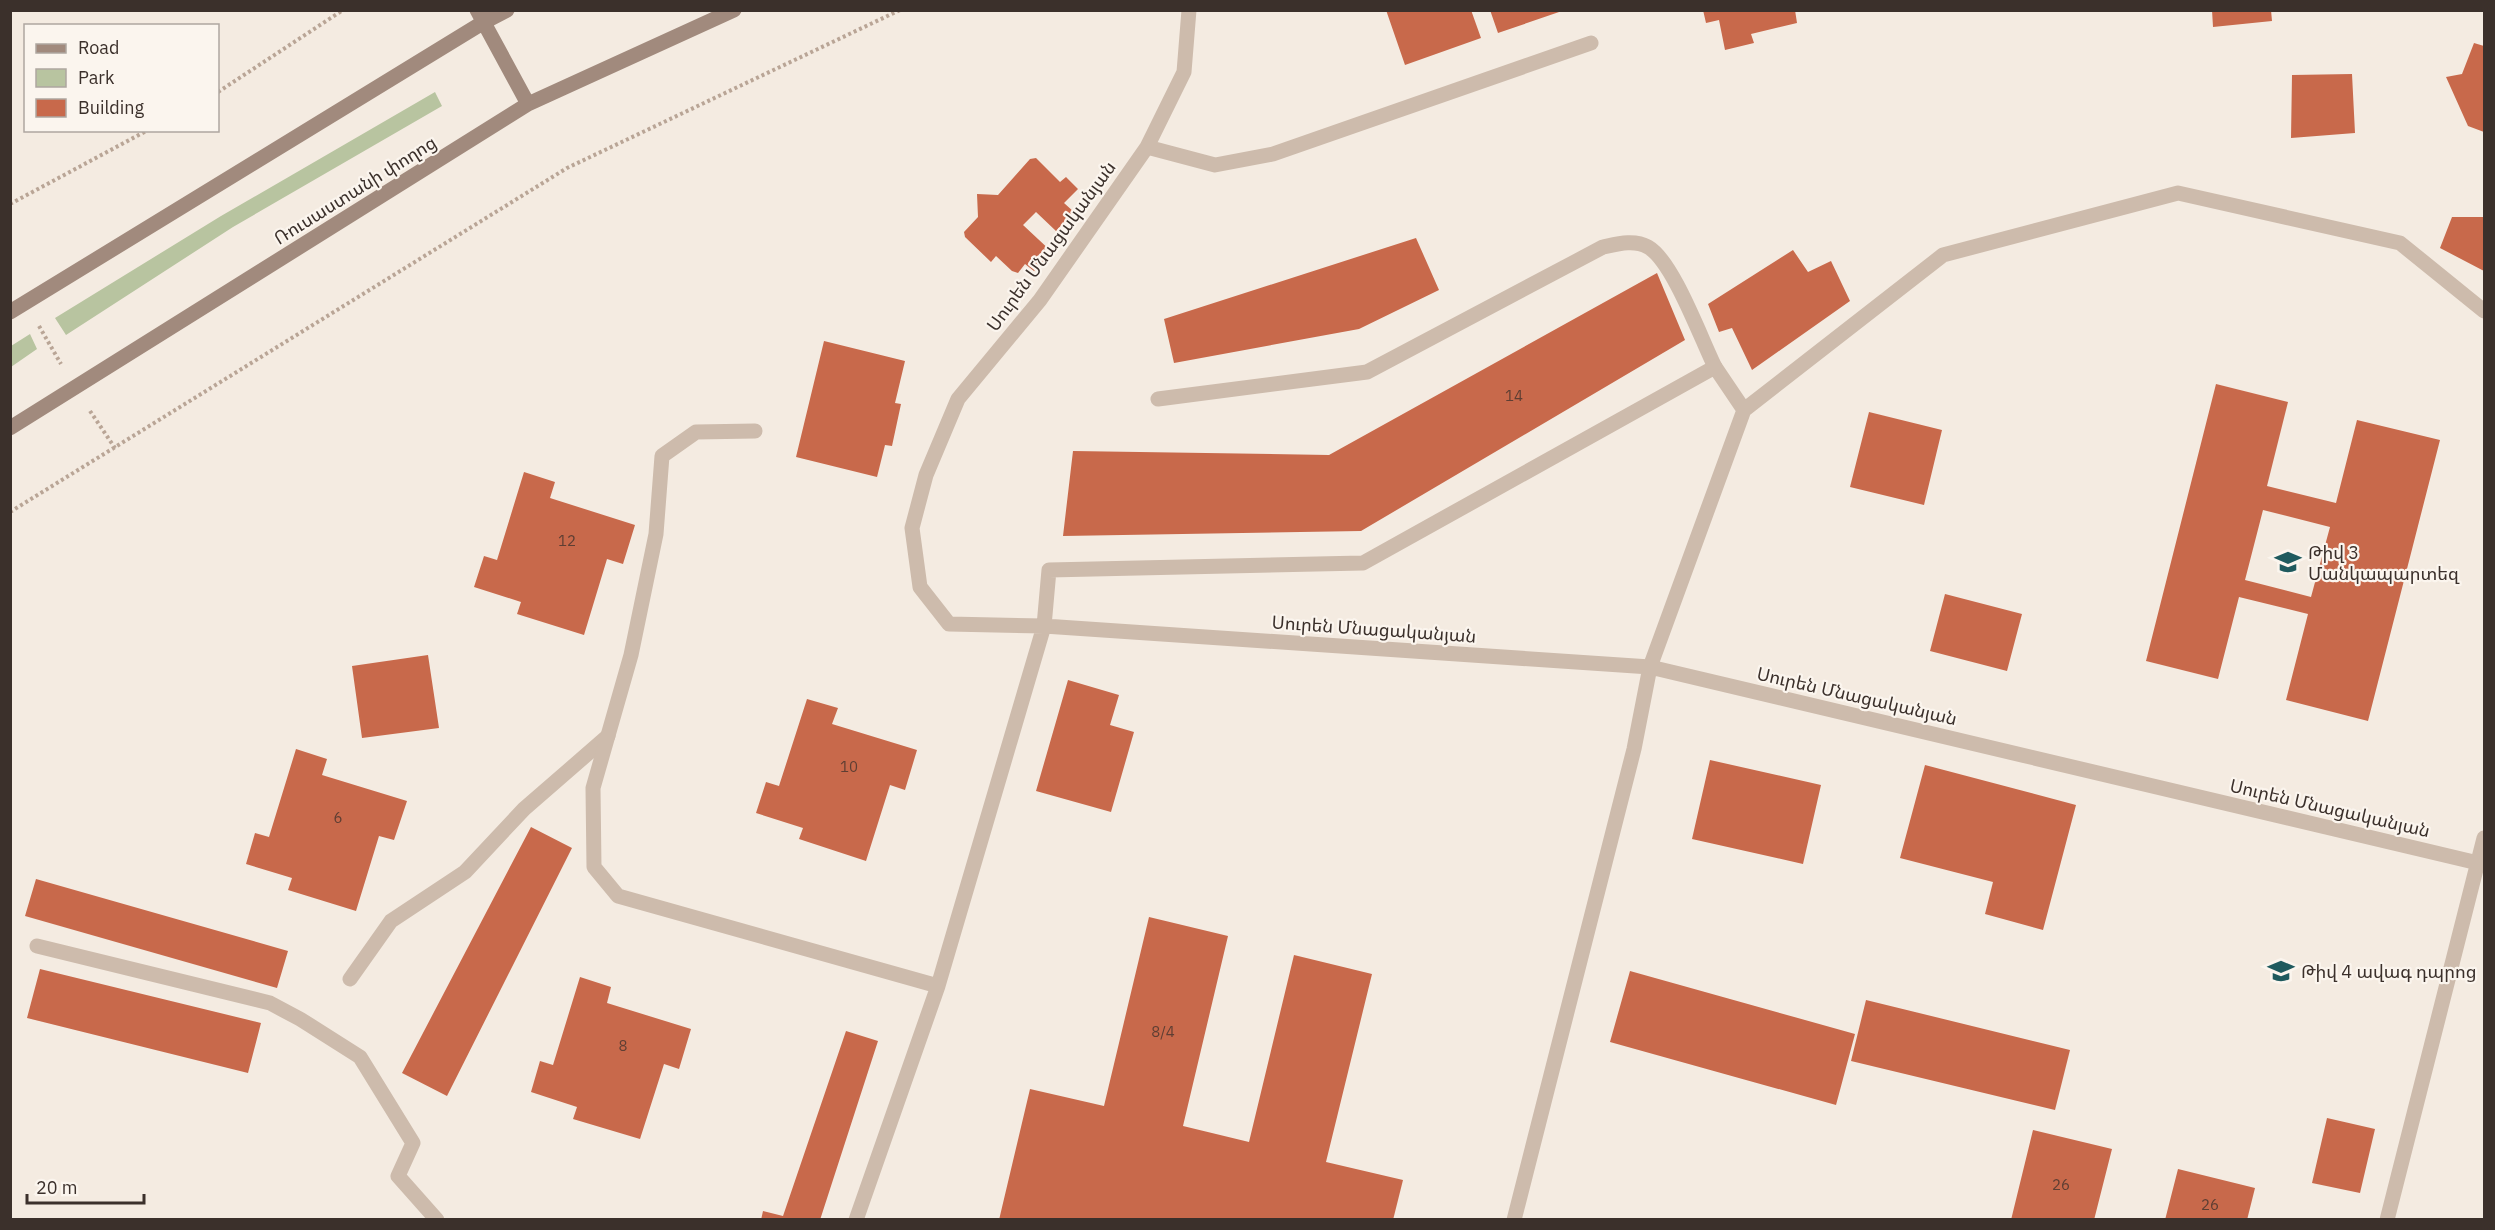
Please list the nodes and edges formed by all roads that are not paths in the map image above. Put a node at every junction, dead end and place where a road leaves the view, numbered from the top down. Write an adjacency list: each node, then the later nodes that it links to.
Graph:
1 (507, 10): 4 (main road)
2 (734, 10): 6 (main road, Ռուսաստանի փողոց)
3 (1189, 10): 7 (street, Սուրեն Մնացականյան)
4 (481, 16): 6 (main road); 9 (main road)
5 (1591, 43): 7 (street)
6 (528, 104): 13 (main road, Ռուսաստանի փողոց)
7 (1148, 147): 15 (street, Սուրեն Մնացականյան)
8 (2484, 311): 12 (street)
9 (10, 312)
10 (1715, 367): 11 (street); 12 (street); 15 (street)
11 (1158, 399)
12 (1744, 410): 16 (street)
13 (10, 428)
14 (755, 431): 17 (street)
15 (1044, 626): 16 (street, Սուրեն Մնացականյան); 22 (street)
16 (1650, 667): 19 (street, Սուրեն Մնացականյան); 25 (street)
17 (608, 736): 21 (street); 22 (street)
18 (2484, 837): 19 (street)
19 (2478, 863): 26 (street)
20 (37, 946): 23 (street)
21 (350, 979)
22 (938, 986): 24 (street)
23 (437, 1220)
24 (856, 1220)
25 (1514, 1220)
26 (2387, 1220)

